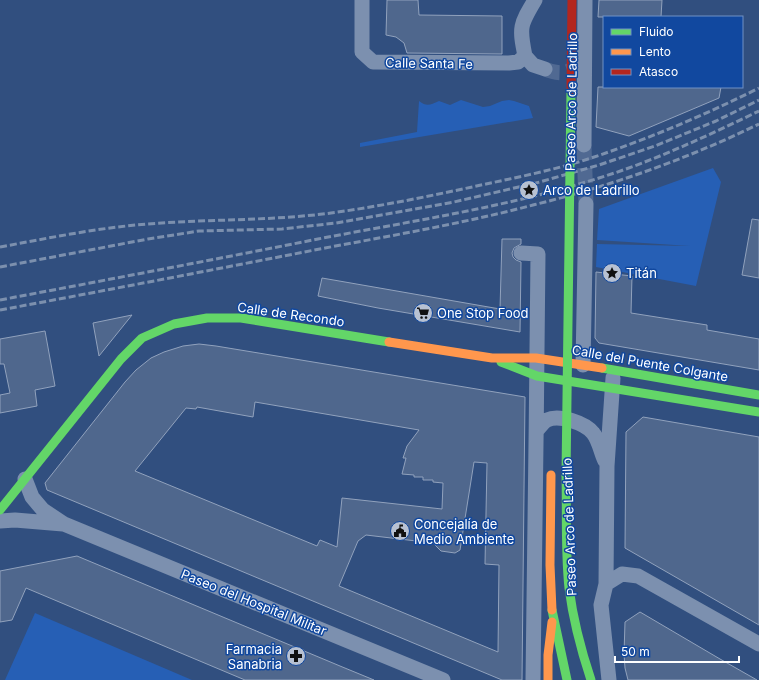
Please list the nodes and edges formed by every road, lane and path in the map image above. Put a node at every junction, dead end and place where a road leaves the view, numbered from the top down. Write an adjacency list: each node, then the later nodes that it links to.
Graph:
1 (362, 0): 5 (street, Calle Santa Fe)
2 (535, 0): 5 (street)
3 (572, 0): 36 (street, Paseo Arco de Ladrillo, bridge)
4 (585, 0): 7 (street, Paseo Arco de Ladrillo)
5 (525, 56): 6 (street)
6 (545, 69)
7 (584, 145)
8 (586, 204): 13 (street)
9 (521, 253): 12 (street)
10 (553, 351): 17 (street)
11 (492, 358): 12 (street, Calle de Recondo); 15 (street, Calle de Recondo); 25 (street, Calle de Recondo)
12 (536, 358): 13 (street, Calle del Puente Colgante); 15 (street)
13 (583, 365): 14 (street, Calle del Puente Colgante)
14 (614, 370): 16 (street); 18 (street, Calle del Puente Colgante)
15 (537, 376): 16 (street); 22 (street)
16 (612, 388): 19 (street); 23 (street)
17 (553, 390)
18 (759, 395)
19 (759, 412)
20 (552, 413): 21 (street)
21 (552, 428)
22 (537, 430): 23 (street); 33 (street)
23 (607, 466): 29 (street)
24 (551, 471): 30 (street, Paseo Arco de Ladrillo)
25 (25, 479): 26 (street, Calle de Recondo); 28 (street, Paseo del Hospital Militar)
26 (0, 510)
27 (0, 522): 28 (street, Paseo del Hospital Militar)
28 (64, 524): 32 (street, Paseo del Hospital Militar)
29 (606, 584): 31 (street); 37 (street)
30 (552, 615): 34 (street, Paseo Arco de Ladrillo); 35 (street, Paseo Arco de Ladrillo)
31 (759, 644)
32 (443, 680)
33 (534, 680)
34 (548, 680)
35 (567, 680)
36 (591, 680)
37 (609, 680)

